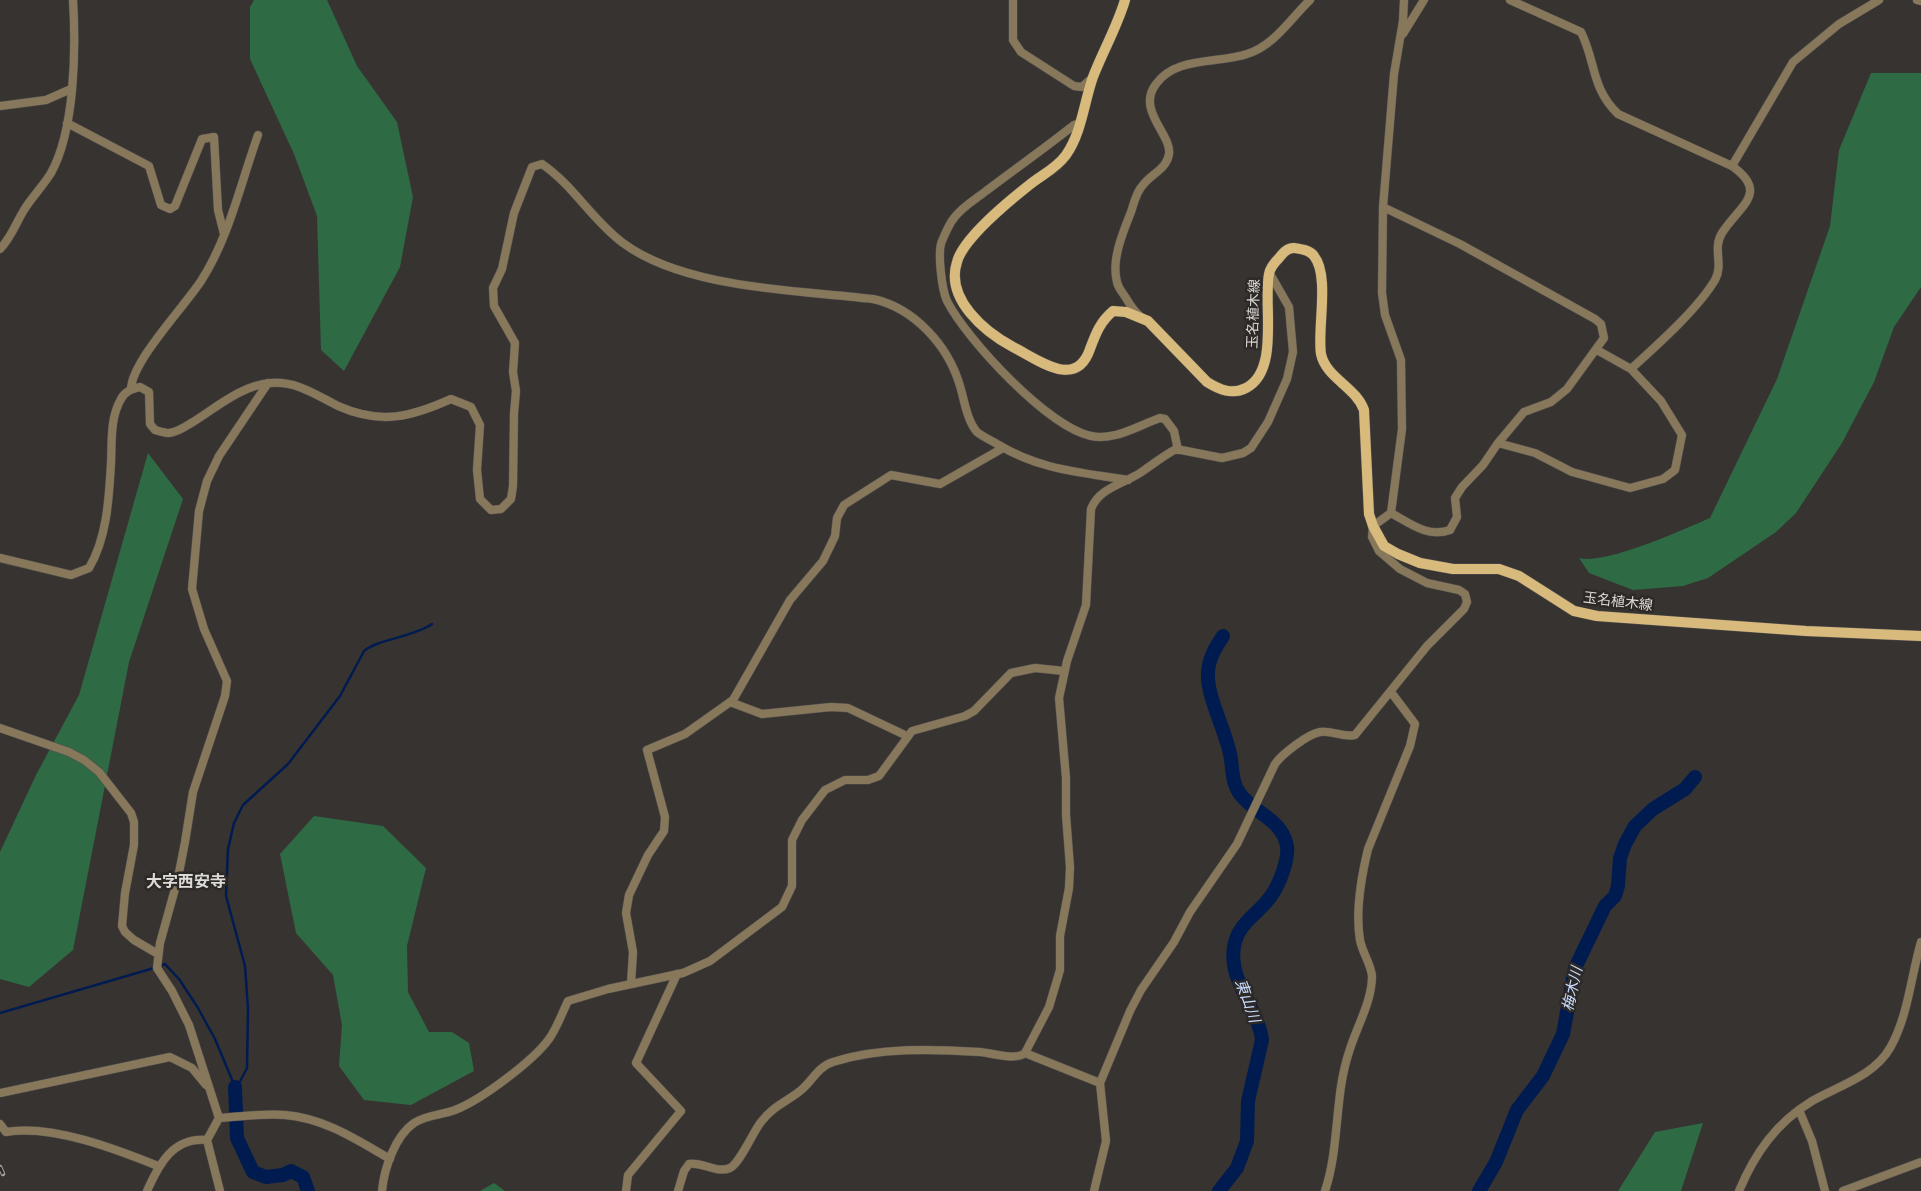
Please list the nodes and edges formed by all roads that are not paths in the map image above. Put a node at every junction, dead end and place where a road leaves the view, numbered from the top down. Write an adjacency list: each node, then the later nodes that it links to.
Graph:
1 (73, 0): 13 (street)
2 (1013, 0): 12 (street)
3 (1125, 0): 12 (main road, 玉名植木線)
4 (1310, 0): 23 (street)
5 (1404, 0): 11 (street)
6 (1424, 0): 11 (street)
7 (1510, 0): 18 (street)
8 (1879, 0): 18 (street)
9 (1917, 0): 10 (street)
10 (1921, 2)
11 (1401, 37): 19 (street)
12 (1094, 76): 16 (main road, 玉名植木線)
13 (71, 89): 14 (street); 15 (street)
14 (0, 106)
15 (67, 123): 20 (street); 21 (street)
16 (1080, 123): 23 (main road, 玉名植木線); 30 (street)
17 (258, 135): 20 (street)
18 (1732, 166): 25 (street)
19 (1383, 208): 24 (street); 32 (street)
20 (224, 234): 27 (street)
21 (0, 249)
22 (1269, 272): 23 (main road, 玉名植木線); 30 (street); 33 (main road, 玉名植木線)
23 (1148, 321)
24 (1597, 350): 25 (street); 28 (street)
25 (1631, 369): 28 (street)
26 (268, 383): 27 (street); 29 (street); 42 (street)
27 (131, 389): 34 (street)
28 (1498, 443): 32 (street)
29 (1004, 448): 31 (street); 38 (street)
30 (1178, 450): 31 (street)
31 (1128, 480): 36 (street)
32 (1392, 512): 33 (street)
33 (1373, 526): 35 (main road, 玉名植木線); 37 (street)
34 (0, 558)
35 (1921, 636)
36 (1064, 671): 40 (street); 45 (street)
37 (1392, 692): 46 (street); 62 (street)
38 (730, 702): 40 (street); 44 (street)
39 (0, 728): 42 (street)
40 (907, 736): 43 (street)
41 (1921, 942): 49 (street)
42 (158, 954): 47 (street)
43 (677, 974): 44 (street); 59 (street)
44 (632, 984): 53 (street)
45 (1025, 1053): 46 (street); 60 (street)
46 (1100, 1083): 61 (street)
47 (209, 1088): 48 (street); 50 (street)
48 (0, 1093)
49 (1799, 1110): 63 (street); 64 (street)
50 (219, 1118): 52 (street); 53 (street)
51 (0, 1124): 55 (street)
52 (207, 1140): 55 (street); 57 (street)
53 (390, 1159): 58 (street)
54 (1921, 1162): 65 (street)
55 (158, 1166): 56 (street)
56 (147, 1191)
57 (220, 1191)
58 (382, 1191)
59 (626, 1191)
60 (678, 1191)
61 (1094, 1191)
62 (1325, 1191)
63 (1740, 1191)
64 (1825, 1191)
65 (1843, 1191)

